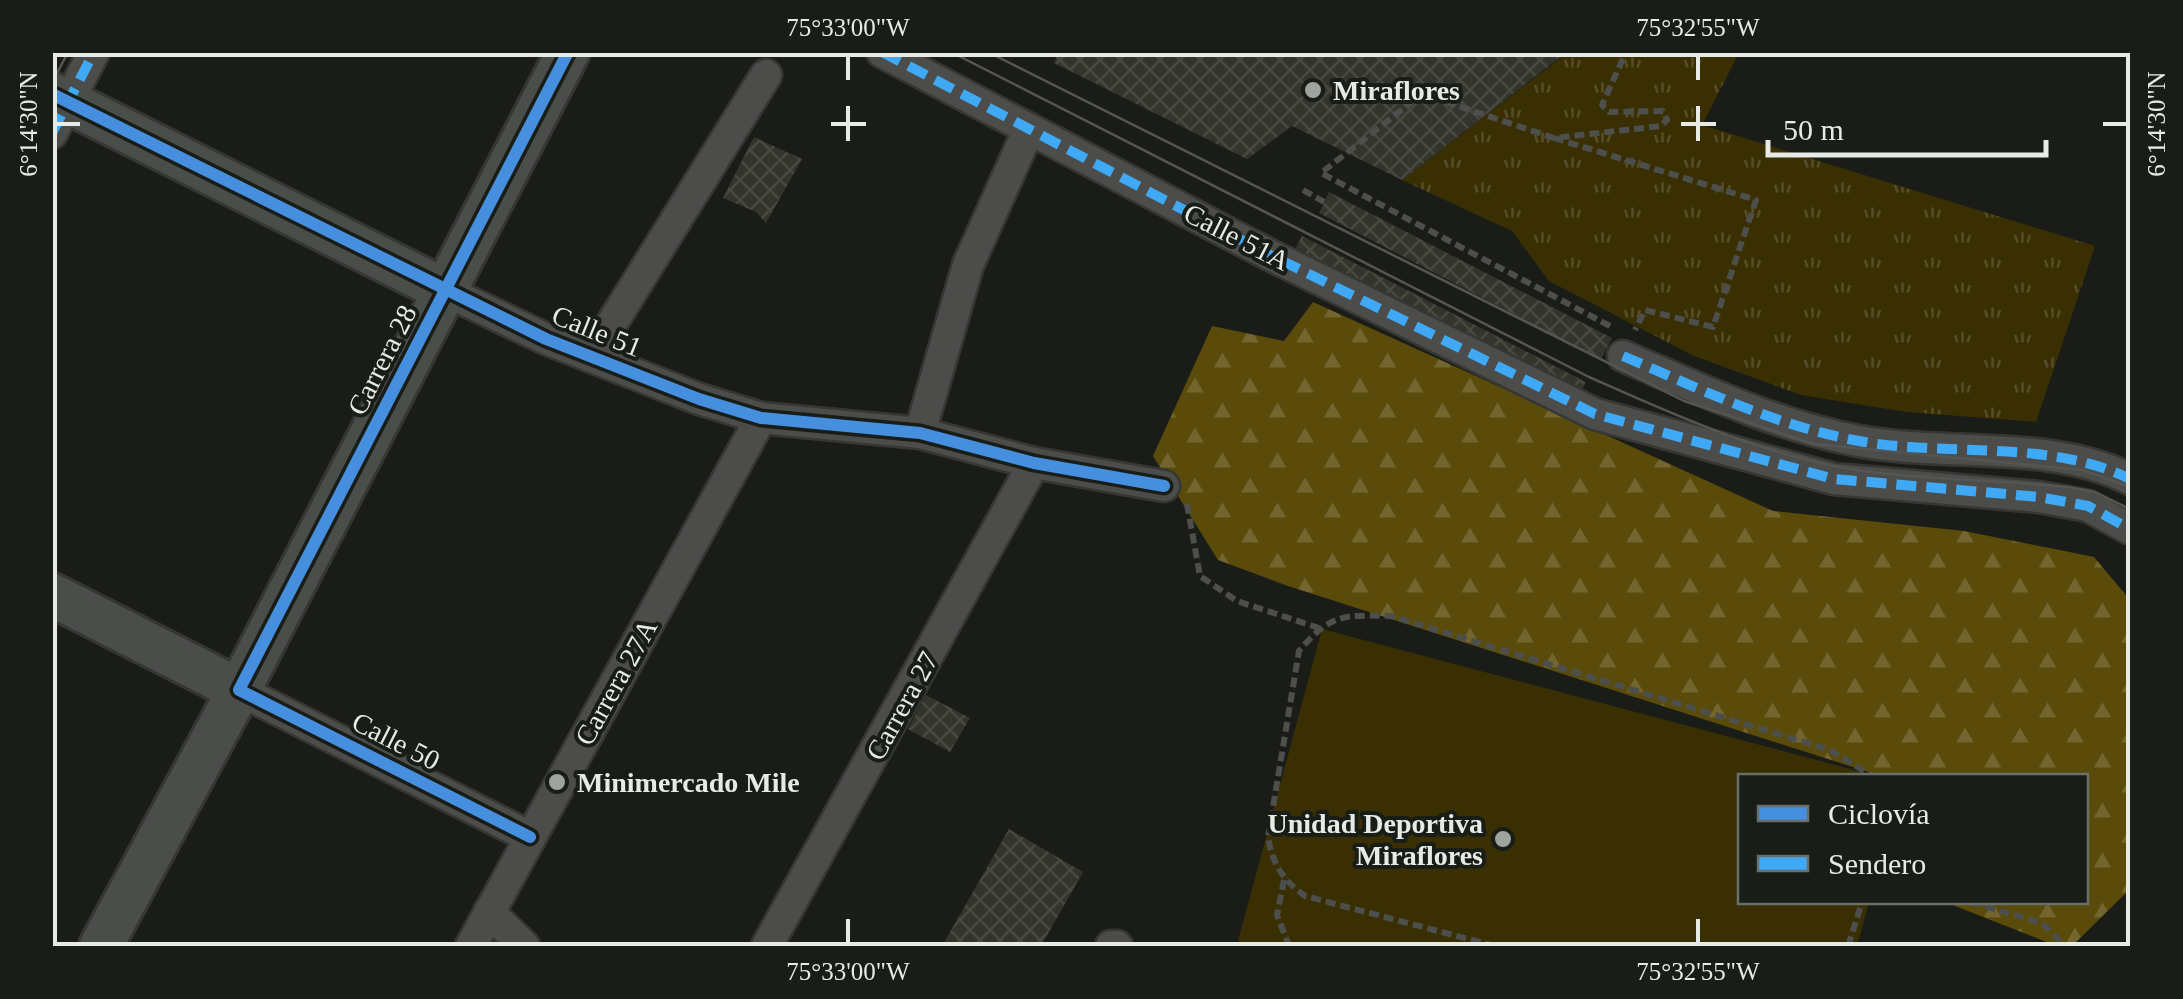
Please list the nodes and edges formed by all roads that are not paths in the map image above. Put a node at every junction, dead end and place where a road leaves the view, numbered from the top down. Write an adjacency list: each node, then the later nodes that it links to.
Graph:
1 (94, 52): 5 (street)
2 (568, 52): 7 (street, Carrera 28)
3 (882, 52): 6 (street, Calle 51A)
4 (766, 76): 9 (street)
5 (58, 110): 7 (street, Calle 51)
6 (1030, 129): 11 (street); 15 (street, Calle 51A)
7 (446, 291): 9 (street, Calle 51); 17 (street, Carrera 28)
8 (1623, 340): 13 (street)
9 (592, 357): 10 (street, Calle 51)
10 (762, 418): 11 (street, Calle 51); 18 (street, Carrera 27A)
11 (920, 432): 12 (street, Calle 51)
12 (1034, 463): 14 (street, Calle 51); 23 (street, Carrera 27)
13 (2130, 478)
14 (1164, 486)
15 (2130, 529)
16 (52, 595): 17 (street, Calle 50)
17 (239, 690): 18 (street, Calle 50); 20 (street, Carrera 28)
18 (530, 836): 19 (street, Carrera 27A)
19 (489, 912): 21 (street, Carrera 27A); 22 (street)
20 (101, 946)
21 (471, 946)
22 (524, 946)
23 (767, 946)

